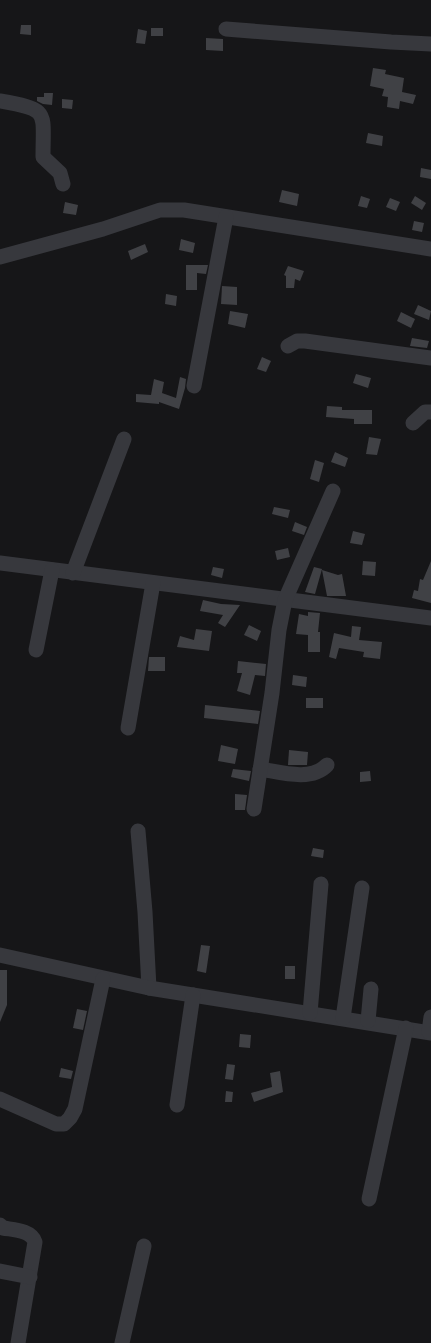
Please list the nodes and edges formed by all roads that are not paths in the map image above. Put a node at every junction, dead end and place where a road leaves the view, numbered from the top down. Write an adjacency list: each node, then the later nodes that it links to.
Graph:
1 (226, 30): 2 (street)
2 (431, 44)
3 (0, 101): 4 (street)
4 (64, 184)
5 (226, 217): 6 (street); 7 (street); 10 (street)
6 (431, 249)
7 (0, 257)
8 (288, 346): 9 (street)
9 (431, 358)
10 (194, 386)
11 (431, 412): 12 (street)
12 (413, 423)
13 (124, 439): 17 (street)
14 (333, 491): 19 (street)
15 (0, 563): 16 (street)
16 (52, 570): 17 (street); 21 (street)
17 (73, 573): 18 (street)
18 (153, 583): 19 (street); 22 (street)
19 (285, 600): 20 (street); 24 (street)
20 (431, 618)
21 (36, 650)
22 (128, 728)
23 (326, 766): 24 (street)
24 (260, 769): 25 (street)
25 (254, 809)
26 (138, 830): 31 (street)
27 (321, 884): 34 (street)
28 (362, 888): 36 (street)
29 (0, 955): 30 (street)
30 (103, 979): 31 (street); 40 (street)
31 (149, 988): 33 (street)
32 (371, 989): 37 (street)
33 (193, 995): 34 (street); 41 (street)
34 (310, 1013): 36 (street)
35 (431, 1017): 39 (street)
36 (343, 1018): 37 (street)
37 (368, 1021): 38 (street)
38 (406, 1028): 39 (street); 42 (street)
39 (430, 1032)
40 (0, 1099)
41 (177, 1105)
42 (370, 1199)
43 (0, 1225): 46 (street)
44 (144, 1246): 48 (street)
45 (0, 1271): 46 (street)
46 (30, 1277): 47 (street)
47 (18, 1343)
48 (122, 1343)

